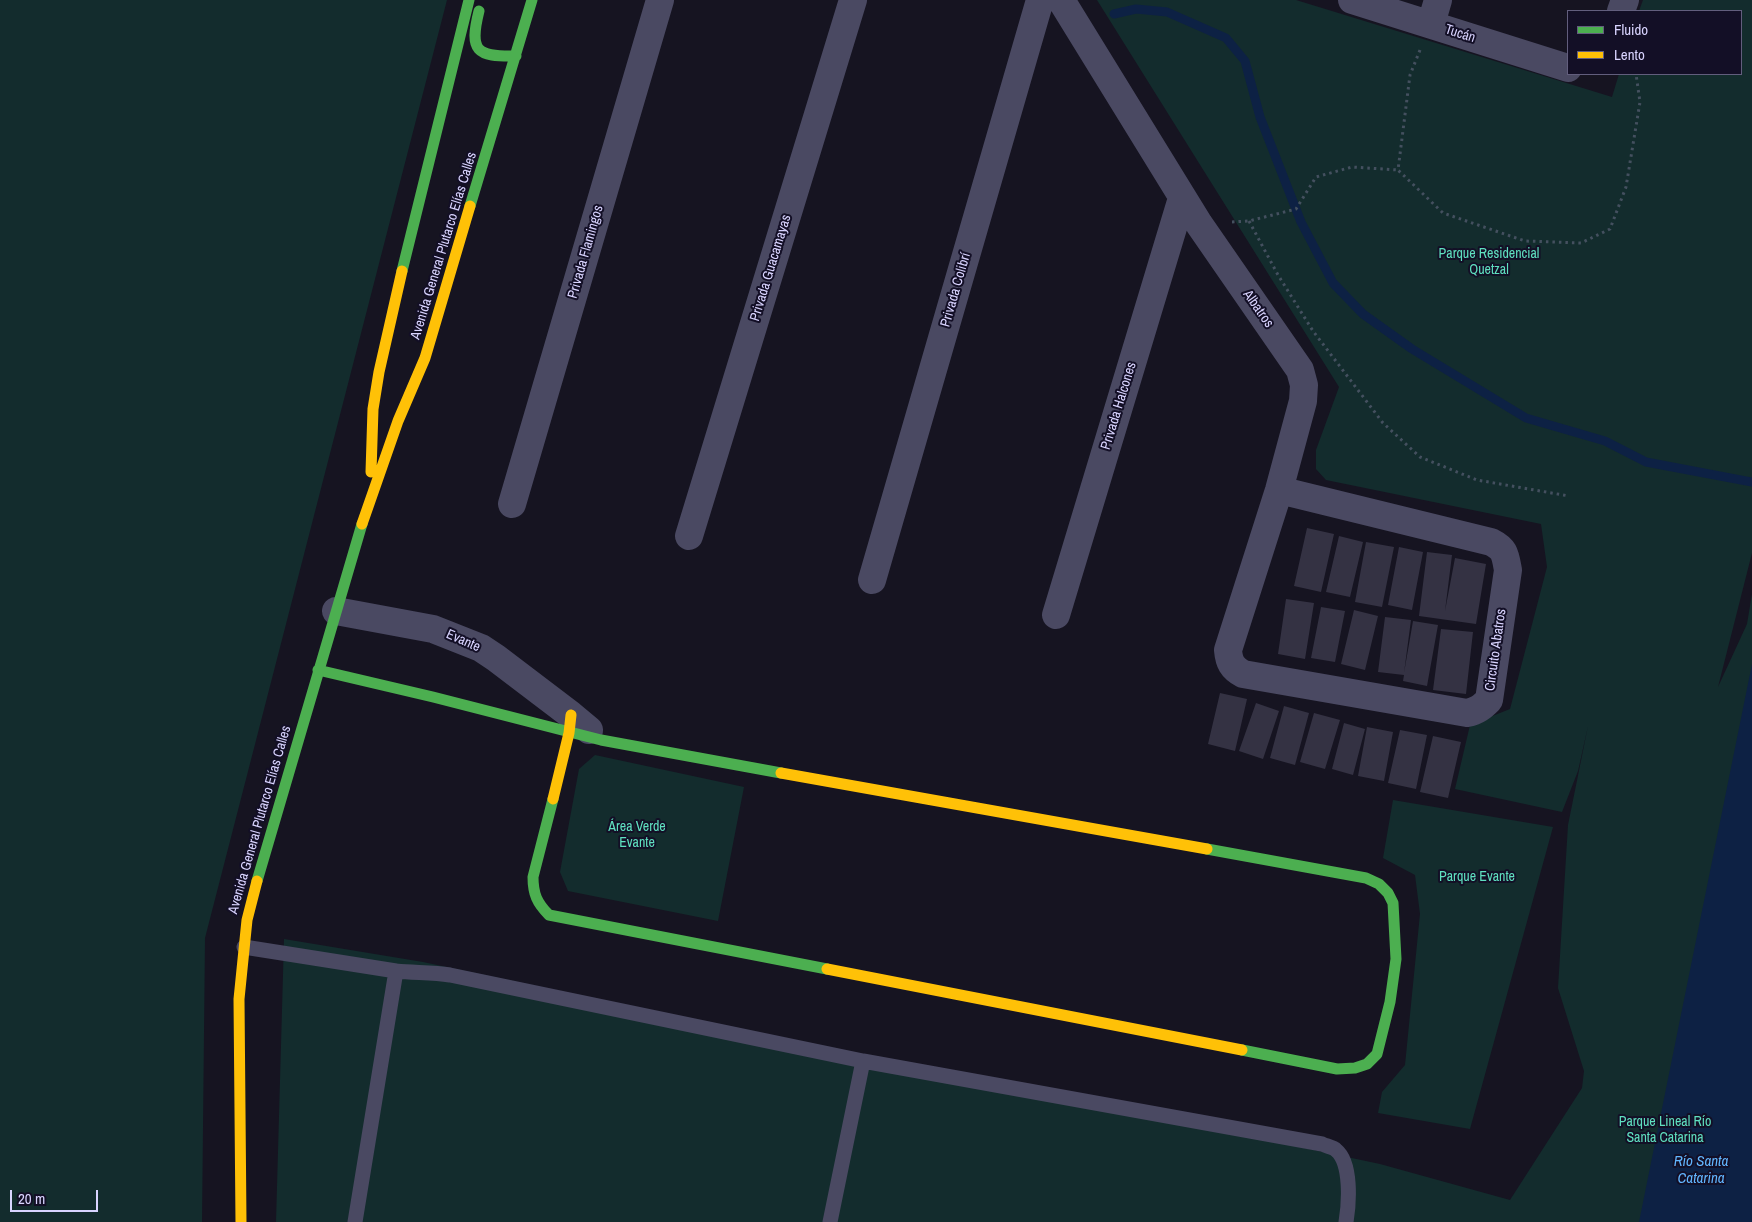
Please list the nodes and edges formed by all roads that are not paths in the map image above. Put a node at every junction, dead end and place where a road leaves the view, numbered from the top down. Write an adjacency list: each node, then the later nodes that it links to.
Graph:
1 (469, 0): 14 (street, Avenida General Plutarco Elías Calles)
2 (482, 0): 10 (street)
3 (532, 0): 10 (street, Avenida General Plutarco Elías Calles)
4 (660, 0): 15 (street, Privada Flamingos)
5 (853, 0): 16 (street, Privada Guacamayas)
6 (1040, 0): 17 (street, Privada Colibrí)
7 (1061, 0): 12 (street, Albatros)
8 (1352, 0): 9 (street, Tucán)
9 (1434, 12): 11 (street, Tucán)
10 (516, 56): 14 (street, Avenida General Plutarco Elías Calles)
11 (1567, 68)
12 (1182, 198): 13 (street, Albatros); 19 (street, Privada Halcones)
13 (1279, 490): 20 (street, Albatros); 20 (street, Circuito Abatros)
14 (370, 496): 18 (street, Avenida General Plutarco Elías Calles)
15 (512, 504)
16 (689, 536)
17 (872, 580)
18 (336, 611): 21 (street, Avenida General Plutarco Elías Calles); 22 (street, Evante)
19 (1056, 615)
20 (1228, 650)
21 (318, 670): 22 (street); 24 (street, Avenida General Plutarco Elías Calles)
22 (570, 724): 23 (street, Evante); 23 (street)
23 (601, 740)
24 (244, 947): 25 (lane); 27 (street, Avenida General Plutarco Elías Calles)
25 (396, 971): 26 (lane); 28 (lane)
26 (863, 1061): 29 (lane); 30 (lane)
27 (241, 1222)
28 (355, 1222)
29 (830, 1222)
30 (1346, 1222)

